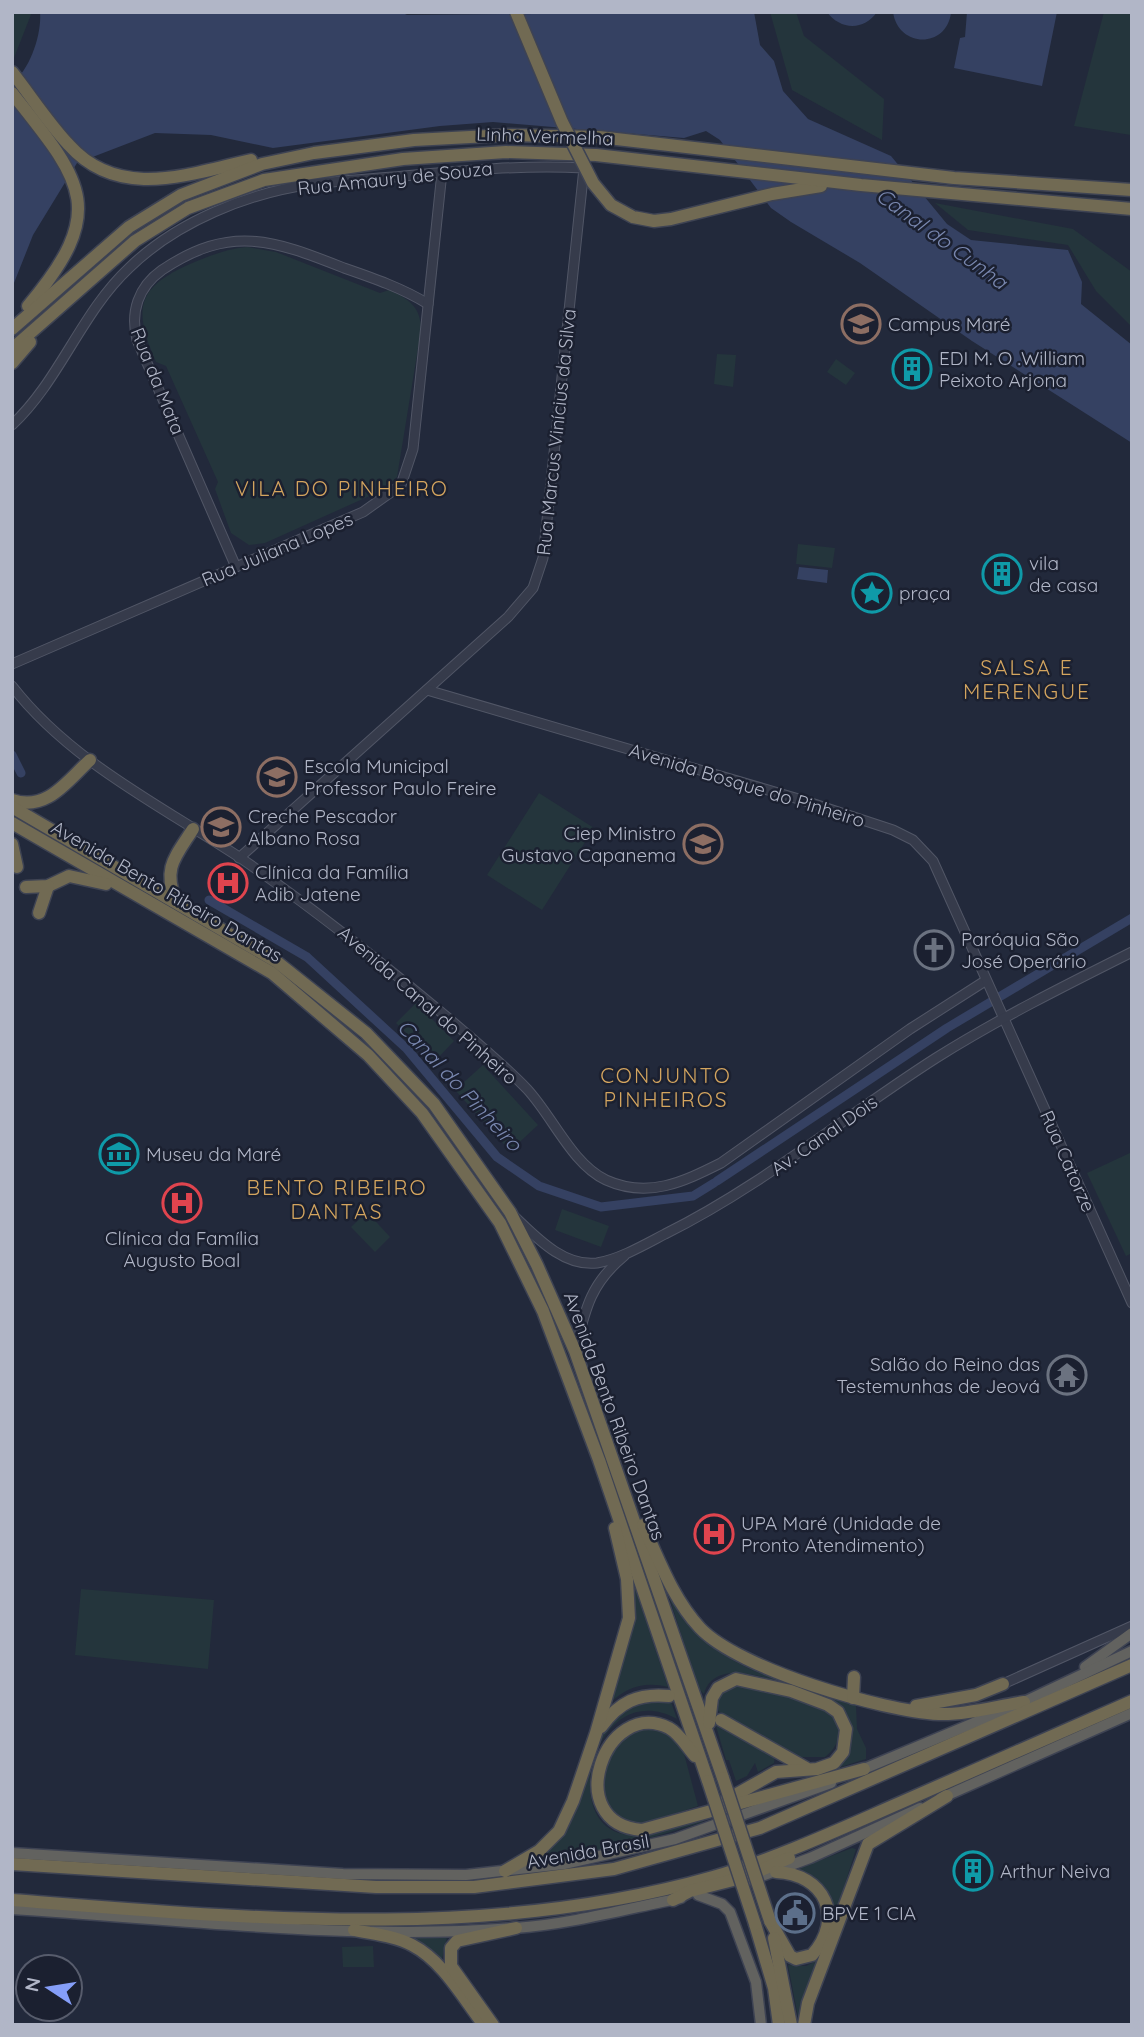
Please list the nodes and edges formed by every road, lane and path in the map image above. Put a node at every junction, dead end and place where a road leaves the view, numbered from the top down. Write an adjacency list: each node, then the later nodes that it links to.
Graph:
1 (516, 12): 5 (highway, bridge)
2 (524, 12): 5 (highway, bridge)
3 (12, 72): 6 (highway)
4 (12, 93): 14 (highway)
5 (578, 150): 9 (highway, bridge)
6 (314, 153): 10 (highway, Linha Vermelha); 14 (highway, Linha Vermelha)
7 (584, 168): 8 (street, Rua Amaury de Souza); 21 (street, Rua Marcus Vinícius da Silva)
8 (442, 172): 12 (street, Rua Juliana Lopes); 17 (street, Rua Amaury de Souza)
9 (861, 185): 11 (highway, Linha Vermelha); 13 (highway, Linha Vermelha)
10 (1132, 190)
11 (1132, 209)
12 (428, 304): 18 (street, Rua Juliana Lopes); 18 (street, Rua da Mata)
13 (47, 318): 15 (highway, Linha Vermelha); 16 (highway)
14 (12, 327)
15 (12, 349)
16 (12, 363)
17 (12, 425)
18 (236, 567): 19 (street, Rua Juliana Lopes)
19 (12, 664)
20 (12, 686): 22 (street, Avenida Canal do Pinheiro)
21 (427, 690): 28 (street, Rua Marcus Vinícius da Silva); 36 (street, Avenida Bosque do Pinheiro)
22 (90, 760): 23 (highway); 26 (street, Avenida Canal do Pinheiro)
23 (12, 800)
24 (12, 807): 33 (highway, Avenida Bento Ribeiro Dantas)
25 (12, 823): 32 (highway, Avenida Bento Ribeiro Dantas)
26 (193, 829): 28 (street, Avenida Canal do Pinheiro); 33 (highway)
27 (12, 844): 29 (highway)
28 (239, 858): 36 (street, Avenida Canal do Pinheiro)
29 (17, 867)
30 (48, 886): 31 (highway); 32 (highway); 34 (highway)
31 (26, 887)
32 (123, 889): 43 (highway, Avenida Bento Ribeiro Dantas)
33 (176, 901): 39 (highway, Avenida Bento Ribeiro Dantas)
34 (39, 913)
35 (1132, 952): 38 (street)
36 (985, 981): 37 (street, Avenida Bosque do Pinheiro)
37 (992, 995): 38 (street, Rua Catorze)
38 (1004, 1019): 40 (street, Av. Canal Dois); 41 (street, Rua Catorze)
39 (510, 1212): 40 (street); 42 (highway, Avenida Bento Ribeiro Dantas)
40 (631, 1251): 42 (street)
41 (1132, 1303)
42 (575, 1351): 44 (highway, Avenida Bento Ribeiro Dantas)
43 (599, 1460): 60 (highway); 61 (highway, Avenida Bento Ribeiro Dantas)
44 (621, 1482): 53 (highway); 59 (highway, Avenida Bento Ribeiro Dantas)
45 (1132, 1626): 51 (street)
46 (1132, 1633): 50 (highway)
47 (1132, 1651): 50 (highway, Avenida Brasil)
48 (1132, 1665): 68 (highway, Avenida Brasil)
49 (854, 1677): 53 (highway)
50 (1066, 1681): 55 (highway, Avenida Brasil)
51 (1003, 1684): 56 (highway)
52 (669, 1696): 60 (highway)
53 (853, 1698): 56 (highway)
54 (1132, 1701): 65 (highway)
55 (1024, 1702): 56 (highway); 63 (highway, Avenida Brasil)
56 (891, 1708)
57 (1132, 1713): 64 (highway)
58 (721, 1720): 62 (highway)
59 (709, 1732): 62 (highway); 75 (highway, Avenida Bento Ribeiro Dantas, bridge)
60 (596, 1733): 69 (highway)
61 (701, 1765): 66 (highway); 78 (highway, bridge)
62 (807, 1768): 66 (highway)
63 (864, 1769): 66 (highway); 69 (highway, Avenida Brasil)
64 (947, 1796): 70 (highway); 85 (highway)
65 (905, 1800): 72 (highway); 73 (highway)
66 (705, 1812)
67 (12, 1853): 69 (highway, Avenida Brasil)
68 (12, 1864)
69 (505, 1871)
70 (776, 1872): 71 (highway); 75 (highway)
71 (698, 1895): 73 (highway); 81 (highway)
72 (12, 1900)
73 (673, 1900): 76 (highway)
74 (12, 1909): 77 (highway)
75 (770, 1921): 84 (highway)
76 (516, 1928): 77 (highway); 80 (highway)
77 (354, 1930): 79 (highway)
78 (774, 1988): 82 (highway); 83 (highway)
79 (484, 2025)
80 (493, 2025)
81 (761, 2025)
82 (771, 2025)
83 (779, 2025)
84 (791, 2025)
85 (804, 2025)

